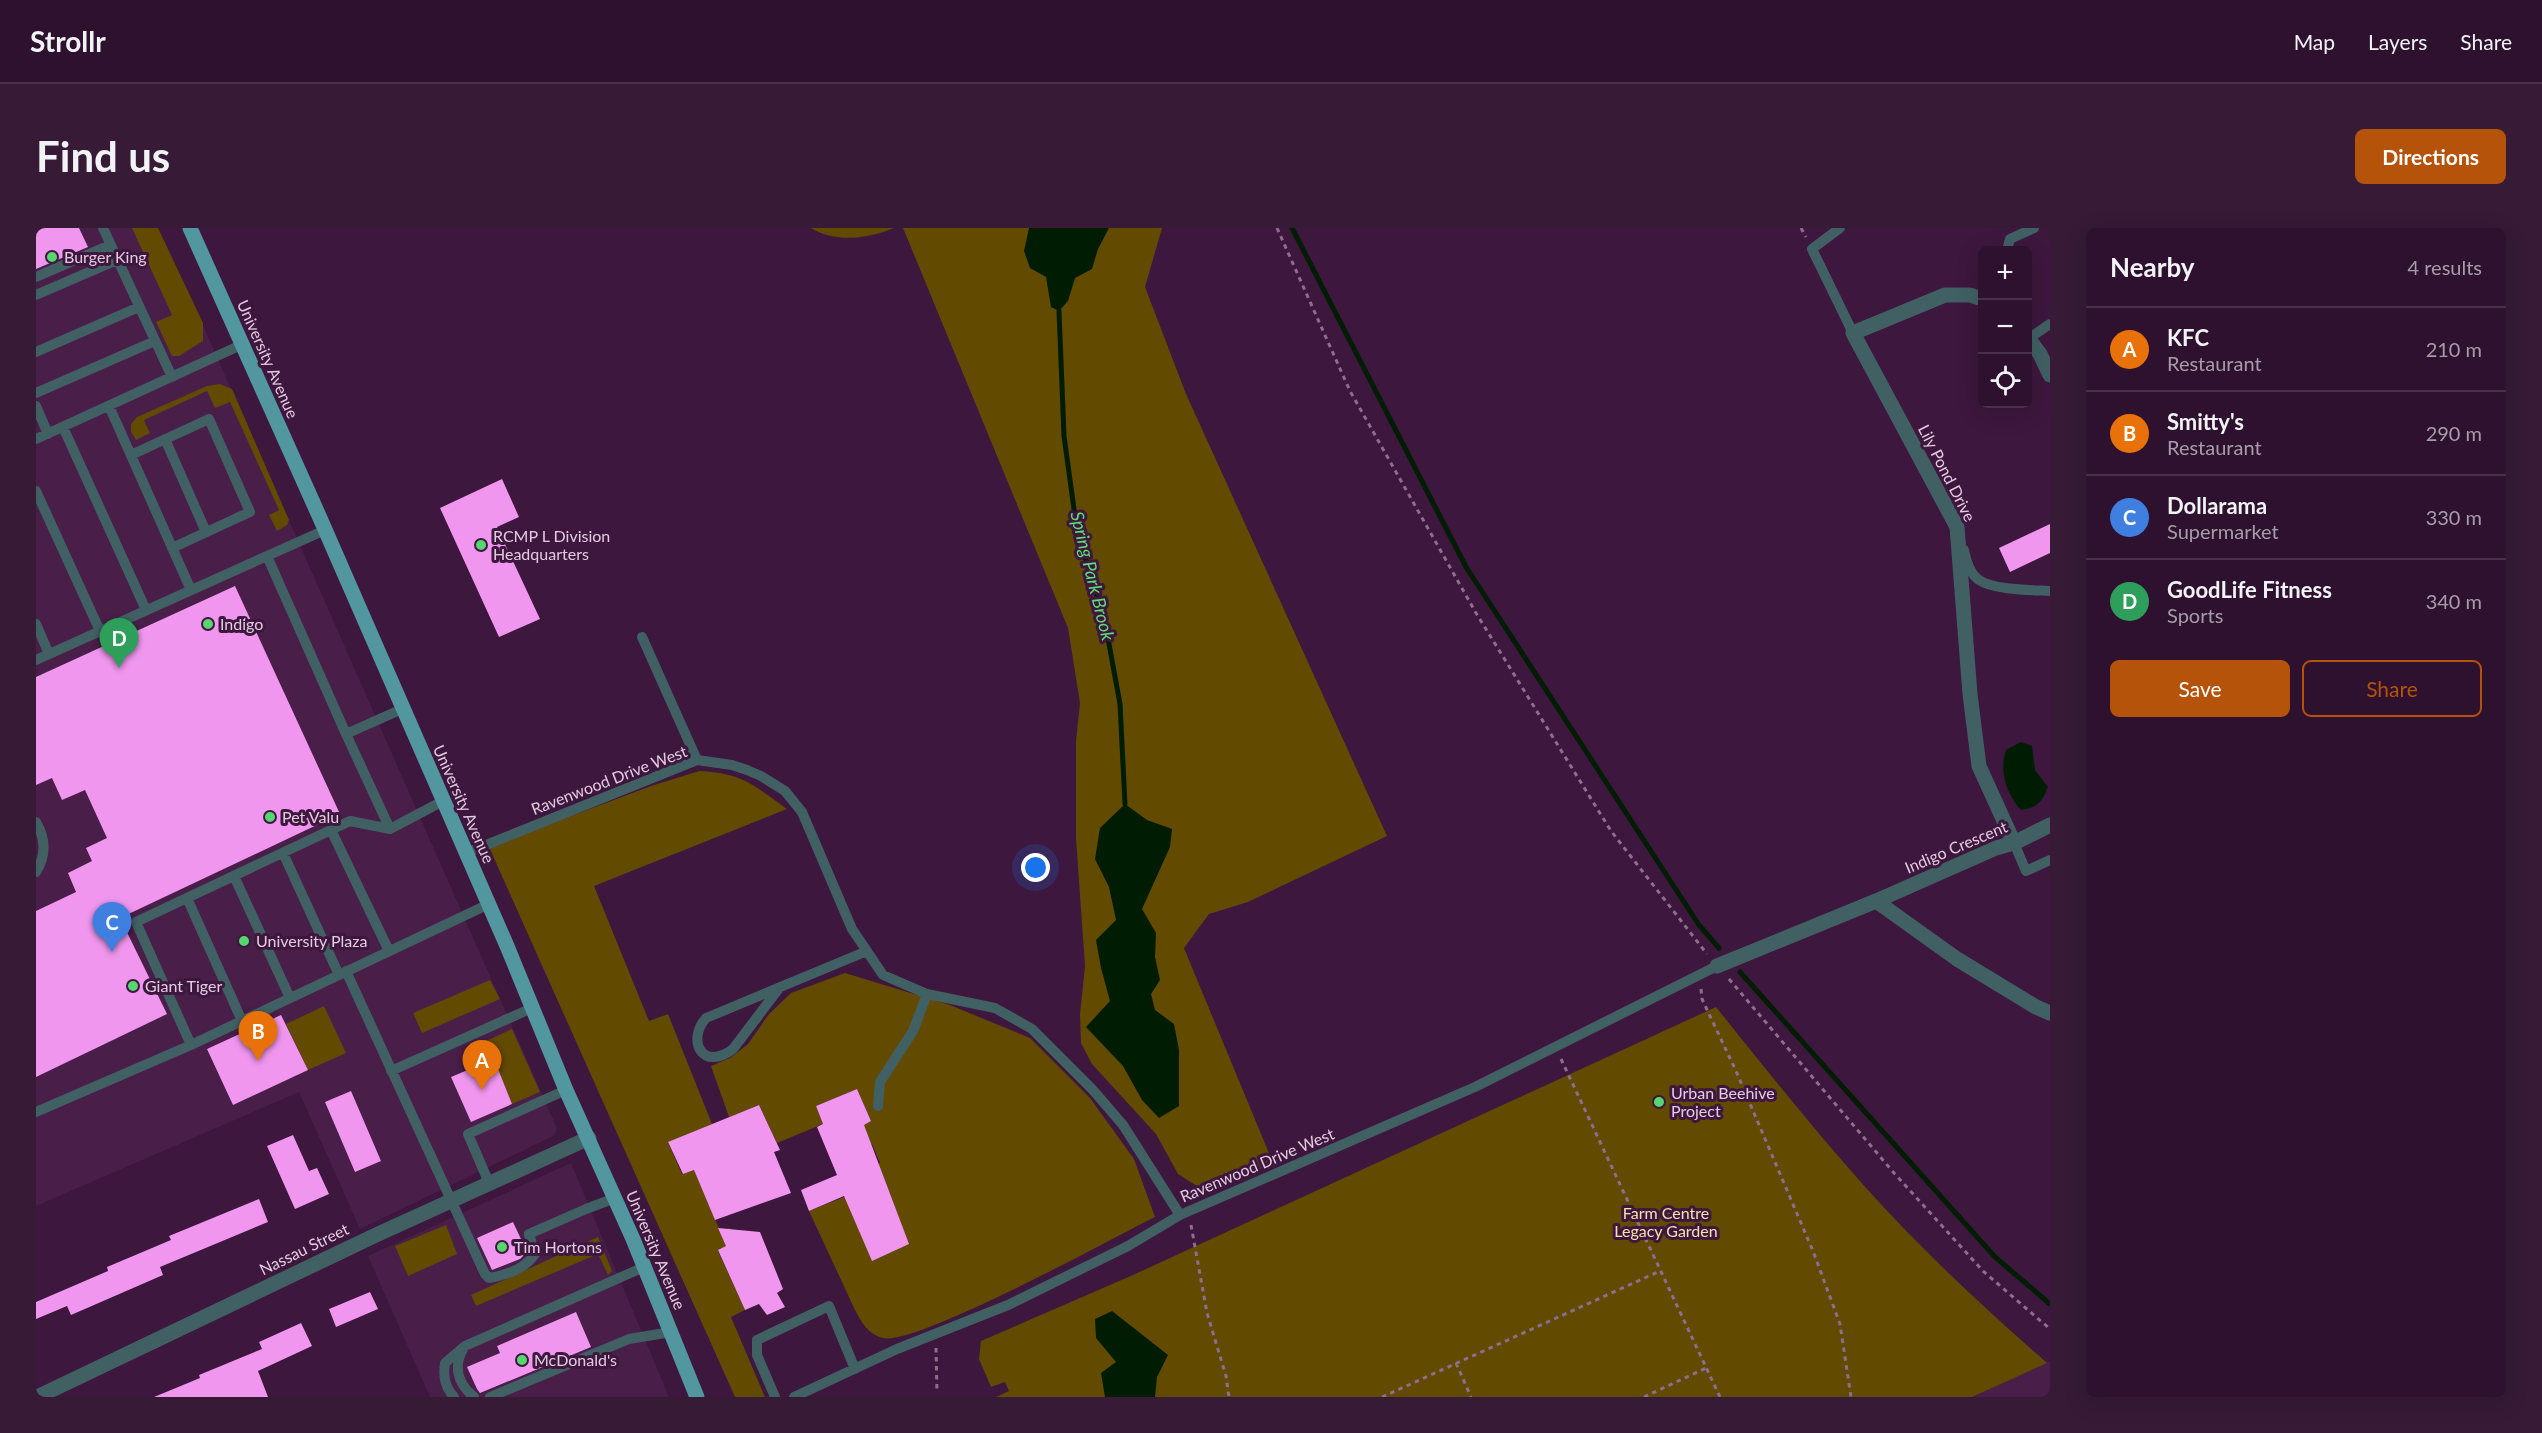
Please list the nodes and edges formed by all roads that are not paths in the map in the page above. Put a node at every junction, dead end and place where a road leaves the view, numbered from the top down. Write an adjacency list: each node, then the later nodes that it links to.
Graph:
1 (103, 228): 5 (lane)
2 (190, 228): 17 (main road, University Avenue)
3 (1840, 228): 13 (lane)
4 (2034, 228): 6 (lane)
5 (111, 245): 7 (lane); 8 (lane)
6 (2008, 246)
7 (117, 260): 9 (lane); 11 (lane)
8 (36, 277)
9 (36, 295)
10 (1978, 297): 13 (street)
11 (139, 307): 15 (lane); 18 (lane)
12 (2050, 324): 14 (lane)
13 (1853, 333): 30 (street, Lily Pond Drive)
14 (2032, 335)
15 (155, 341): 20 (lane); 21 (lane)
16 (2032, 343): 19 (street)
17 (241, 345): 20 (lane); 31 (main road, University Avenue)
18 (36, 352)
19 (2050, 375)
20 (172, 377): 23 (lane)
21 (36, 393)
22 (36, 406): 25 (lane)
23 (109, 406): 24 (lane); 28 (lane)
24 (63, 427): 25 (lane); 37 (lane)
25 (48, 434): 26 (lane)
26 (36, 439)
27 (165, 439): 28 (lane); 32 (lane); 32 (lane)
28 (131, 455): 33 (lane)
29 (36, 491): 39 (lane)
30 (1957, 527): 36 (lane); 51 (street, Lily Pond Drive)
31 (325, 530): 34 (lane); 43 (main road, University Avenue)
32 (206, 532): 33 (lane)
33 (172, 548): 35 (lane)
34 (267, 556): 35 (lane); 44 (lane)
35 (191, 590): 37 (lane)
36 (2050, 591)
37 (146, 610): 39 (lane)
38 (36, 624): 41 (lane)
39 (100, 631): 41 (lane)
40 (642, 637): 45 (lane)
41 (49, 654): 42 (lane)
42 (36, 660)
43 (402, 709): 44 (lane); 46 (main road, University Avenue)
44 (346, 734): 49 (lane)
45 (697, 760): 53 (lane, Ravenwood Drive West); 61 (lane, Ravenwood Drive West)
46 (443, 801): 49 (lane); 53 (main road, University Avenue)
47 (36, 822): 55 (lane)
48 (2050, 825): 51 (street, Indigo Crescent)
49 (390, 829): 50 (lane)
50 (331, 830): 52 (lane); 60 (lane)
51 (2014, 843): 54 (lane); 58 (street, Indigo Crescent)
52 (283, 853): 56 (lane); 63 (lane)
53 (466, 853): 59 (main road, University Avenue)
54 (2050, 860)
55 (36, 872)
56 (234, 876): 57 (lane); 66 (lane)
57 (187, 898): 69 (lane); 70 (lane)
58 (1876, 901): 62 (street, Indigo Crescent); 68 (street)
59 (489, 904): 60 (lane); 67 (main road, University Avenue)
60 (389, 951): 63 (lane)
61 (867, 951): 64 (lane); 65 (lane, Ravenwood Drive West)
62 (1710, 969): 79 (lane, Ravenwood Drive West)
63 (343, 973): 66 (lane); 71 (lane)
64 (780, 987): 64 (lane)
65 (927, 994): 73 (lane); 79 (lane, Ravenwood Drive West)
66 (290, 998): 69 (lane)
67 (532, 1008): 71 (lane); 72 (main road, University Avenue)
68 (2050, 1013)
69 (242, 1021): 70 (lane)
70 (191, 1045): 74 (lane)
71 (391, 1071): 78 (lane)
72 (566, 1090): 75 (main road, University Avenue); 76 (lane)
73 (878, 1106)
74 (36, 1112)
75 (589, 1138): 76 (street, Nassau Street); 77 (main road, University Avenue)
76 (489, 1184): 78 (street, Nassau Street)
77 (615, 1198): 78 (lane); 80 (main road, University Avenue)
78 (450, 1201): 84 (street, Nassau Street)
79 (1184, 1213): 83 (lane)
80 (644, 1267): 81 (main road, University Avenue); 82 (lane)
81 (671, 1332): 87 (lane); 88 (main road, University Avenue)
82 (465, 1346): 85 (lane); 86 (lane)
83 (855, 1369): 89 (lane); 90 (lane)
84 (37, 1397)
85 (454, 1397)
86 (474, 1397)
87 (490, 1397)
88 (698, 1397)
89 (775, 1397)
90 (794, 1397)

